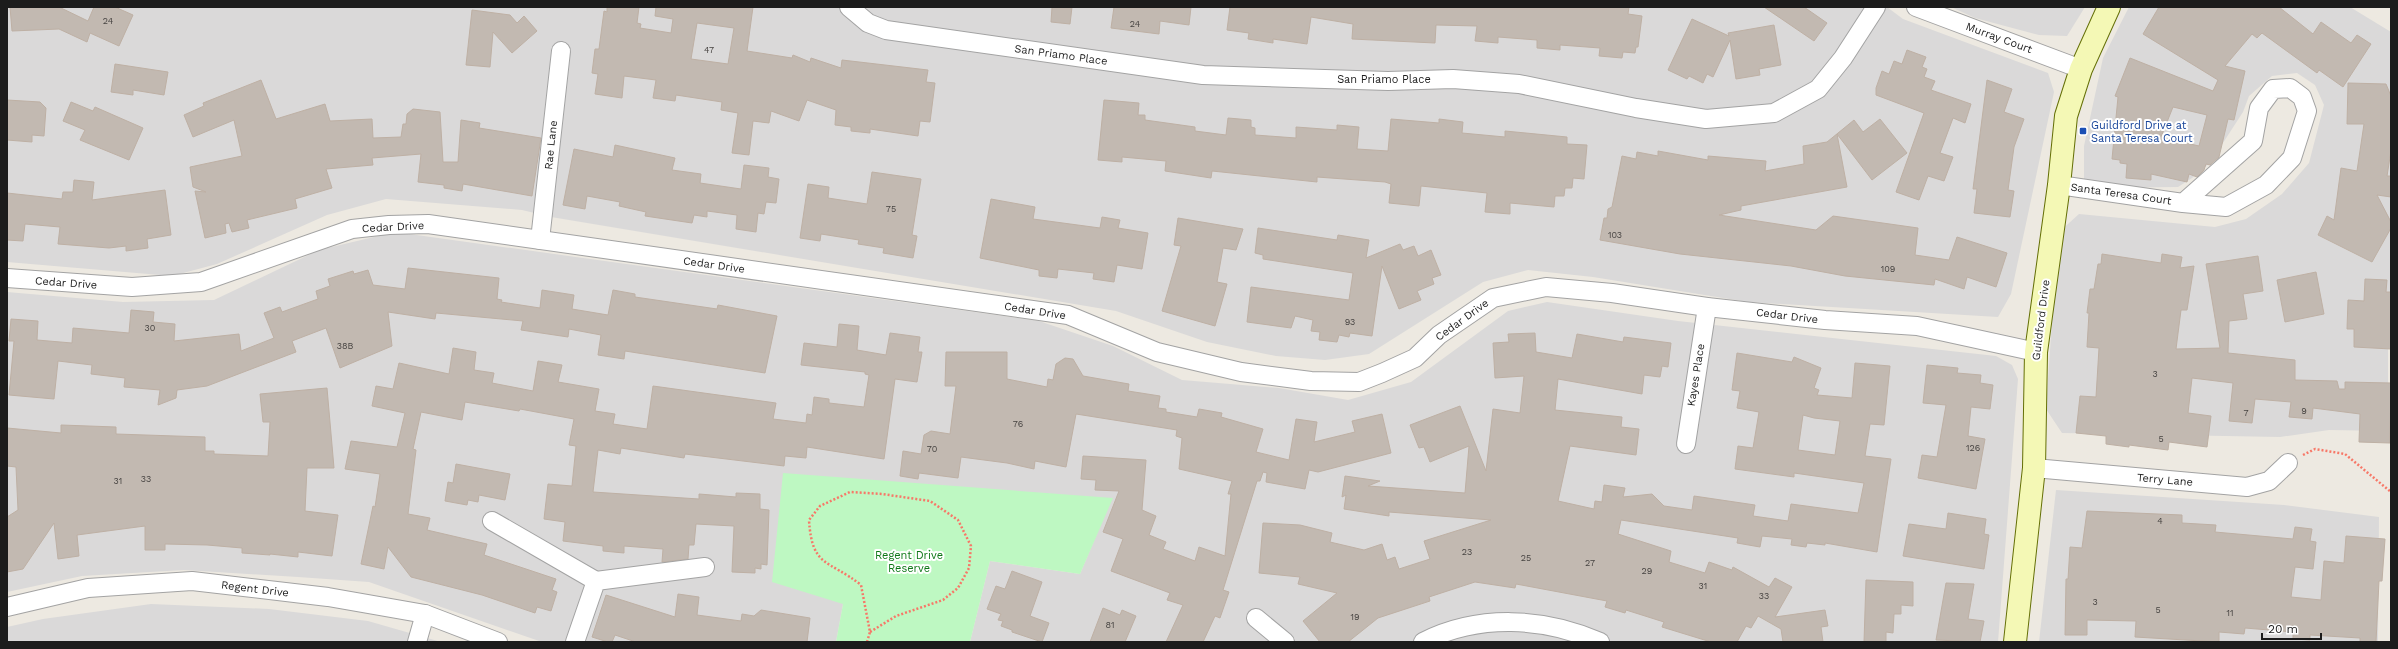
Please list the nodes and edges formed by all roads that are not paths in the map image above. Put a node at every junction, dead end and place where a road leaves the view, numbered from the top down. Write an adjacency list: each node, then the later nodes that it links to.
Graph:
1 (849, 7): 2 (street, San Priamo Place)
2 (1876, 7)
3 (1916, 7): 6 (street, Murray Court)
4 (2109, 7): 6 (street, Guildford Drive)
5 (561, 51): 9 (street, Rae Lane)
6 (2082, 69): 7 (street, Guildford Drive)
7 (2059, 185): 8 (street, Santa Teresa Court); 12 (street, Guildford Drive)
8 (2183, 203): 8 (street, Santa Teresa Court)
9 (540, 240): 10 (street, Cedar Drive); 11 (street, Cedar Drive)
10 (7, 278)
11 (1707, 307): 12 (street, Cedar Drive); 13 (street, Kayes Place)
12 (2036, 352): 15 (street, Guildford Drive)
13 (1686, 444)
14 (2288, 463): 15 (street, Terry Lane)
15 (2034, 468): 28 (street, Guildford Drive)
16 (492, 521): 18 (street)
17 (705, 567): 18 (street)
18 (596, 581): 24 (street)
19 (7, 608): 20 (street, Regent Drive)
20 (425, 614): 22 (street); 23 (street, Regent Drive)
21 (1256, 618): 25 (street)
22 (417, 642)
23 (498, 642)
24 (575, 642)
25 (1285, 642)
26 (1422, 642): 27 (street)
27 (1600, 642)
28 (2015, 642)

